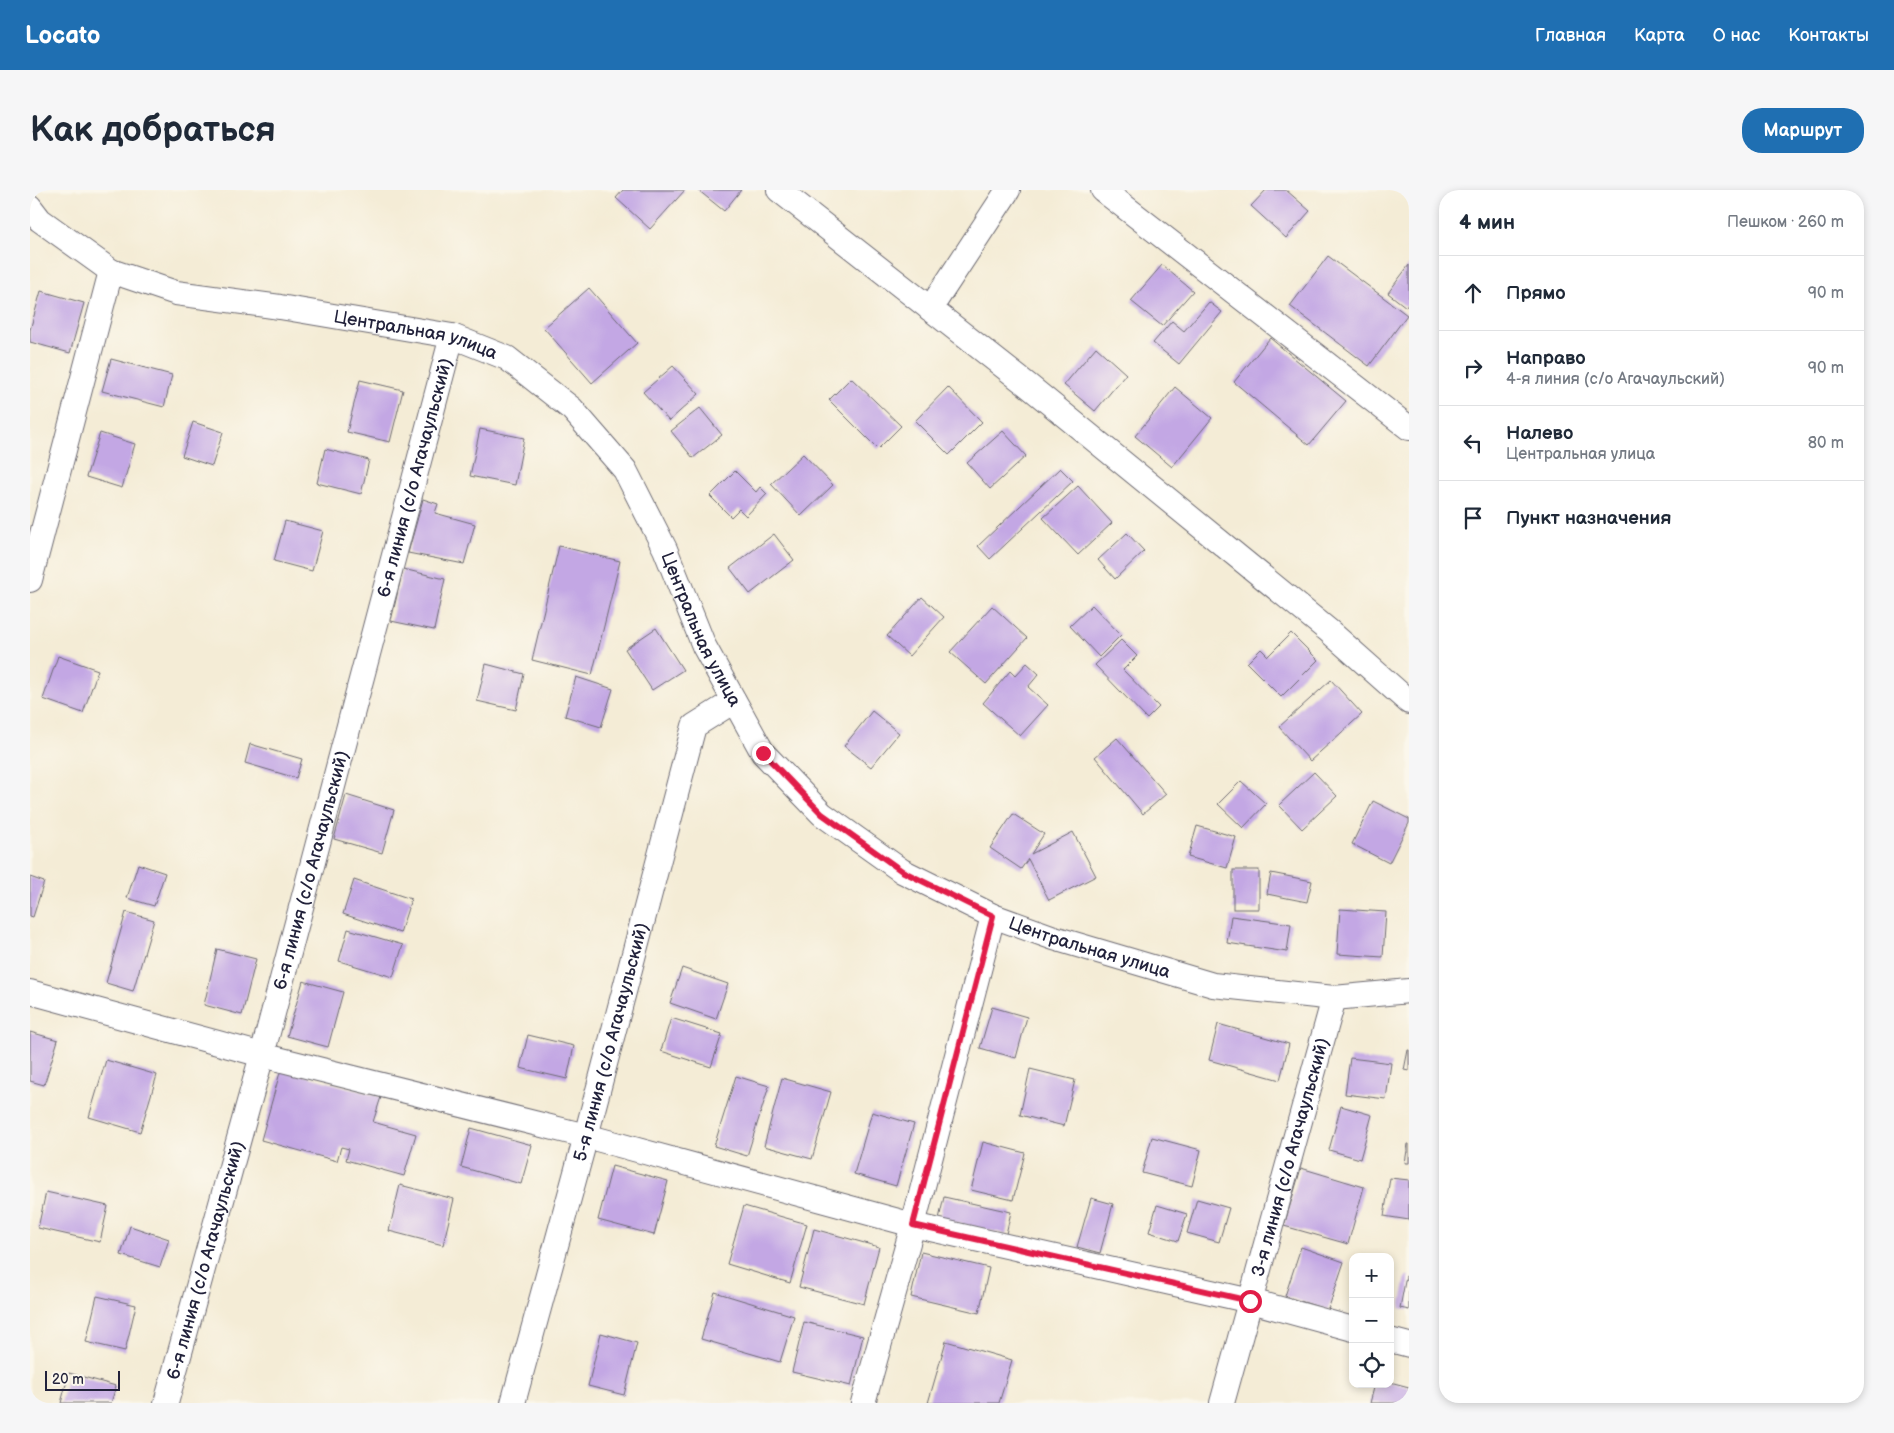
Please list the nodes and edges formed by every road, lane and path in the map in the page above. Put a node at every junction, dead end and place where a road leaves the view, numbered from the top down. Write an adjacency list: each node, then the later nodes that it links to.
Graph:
1 (779, 190): 6 (street)
2 (1008, 190): 6 (street)
3 (1103, 190): 8 (street)
4 (30, 207): 5 (street, Центральная улица)
5 (111, 271): 7 (street, Центральная улица); 9 (street)
6 (930, 309): 11 (street)
7 (452, 336): 10 (street, Центральная улица); 16 (street, 6-я линия (с/о Агачаульский))
8 (1409, 428)
9 (30, 580)
10 (734, 701): 12 (street, Центральная улица); 17 (street, 5-я линия (с/о Агачаульский))
11 (1409, 702)
12 (993, 916): 15 (street, Центральная улица); 18 (street)
13 (1409, 991): 15 (street, Центральная улица)
14 (30, 992): 16 (street)
15 (1334, 998): 19 (street, 3-я линия (с/о Агачаульский))
16 (262, 1055): 17 (street); 23 (street, 6-я линия (с/о Агачаульский))
17 (586, 1136): 18 (street); 24 (street, 5-я линия (с/о Агачаульский))
18 (913, 1225): 19 (street); 25 (street)
19 (1250, 1301): 20 (street); 26 (street, 3-я линия (с/о Агачаульский))
20 (1349, 1328)
21 (1394, 1341): 22 (street)
22 (1409, 1345)
23 (166, 1403)
24 (513, 1403)
25 (863, 1403)
26 (1222, 1403)

